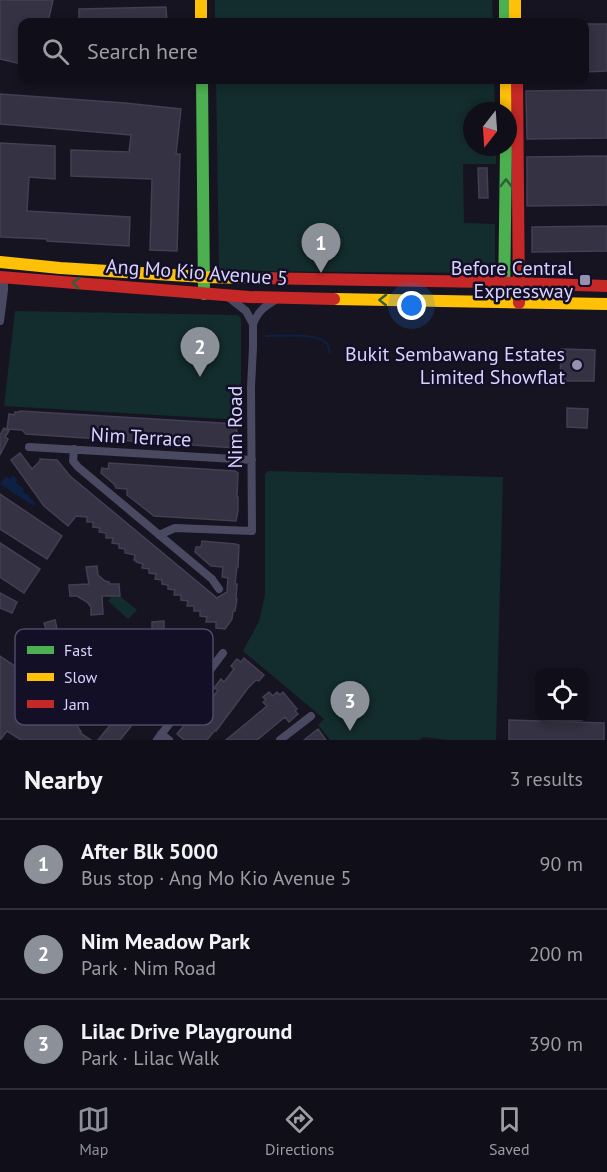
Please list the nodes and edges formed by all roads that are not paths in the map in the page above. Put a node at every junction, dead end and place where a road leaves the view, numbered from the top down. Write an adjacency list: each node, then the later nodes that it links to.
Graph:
1 (201, 0): 4 (main road)
2 (505, 0): 5 (main road)
3 (515, 0): 6 (main road)
4 (201, 18)
5 (505, 18)
6 (515, 18)
7 (201, 84): 15 (main road)
8 (506, 84): 10 (main road)
9 (517, 84): 12 (main road)
10 (506, 102)
11 (506, 156): 17 (main road, one-way to 11)
12 (519, 260): 18 (main road); 19 (main road)
13 (0, 262): 15 (main road, Ang Mo Kio Avenue 5)
14 (2, 277): 21 (main road, Ang Mo Kio Avenue 5, one-way to 14); 28 (street)
15 (204, 277): 16 (main road, Ang Mo Kio Avenue 5); 21 (main road)
16 (487, 282): 17 (main road, Ang Mo Kio Avenue 5); 24 (main road)
17 (504, 283): 18 (main road, Ang Mo Kio Avenue 5); 25 (main road)
18 (519, 283): 19 (main road, Ang Mo Kio Avenue 5); 26 (main road)
19 (537, 284): 20 (main road, Ang Mo Kio Avenue 5)
20 (607, 286)
21 (204, 294): 22 (main road, Ang Mo Kio Avenue 5)
22 (226, 296): 23 (main road, Ang Mo Kio Avenue 5); 29 (street)
23 (280, 297): 24 (main road, Ang Mo Kio Avenue 5, one-way to 23); 29 (street)
24 (486, 302): 25 (main road, Ang Mo Kio Avenue 5)
25 (504, 302): 26 (main road, Ang Mo Kio Avenue 5)
26 (519, 303): 27 (main road, Ang Mo Kio Avenue 5)
27 (607, 304)
28 (0, 321)
29 (253, 324): 32 (street, Nim Road)
30 (29, 447): 31 (street, Nim Terrace)
31 (74, 449): 32 (street, Nim Terrace); 33 (street)
32 (252, 460): 33 (street, Nim Road)
33 (159, 535): 34 (street)
34 (219, 590)
35 (223, 652): 36 (street)
36 (213, 666)
37 (311, 716): 40 (street)
38 (171, 725): 39 (street)
39 (162, 738)
40 (280, 740)

